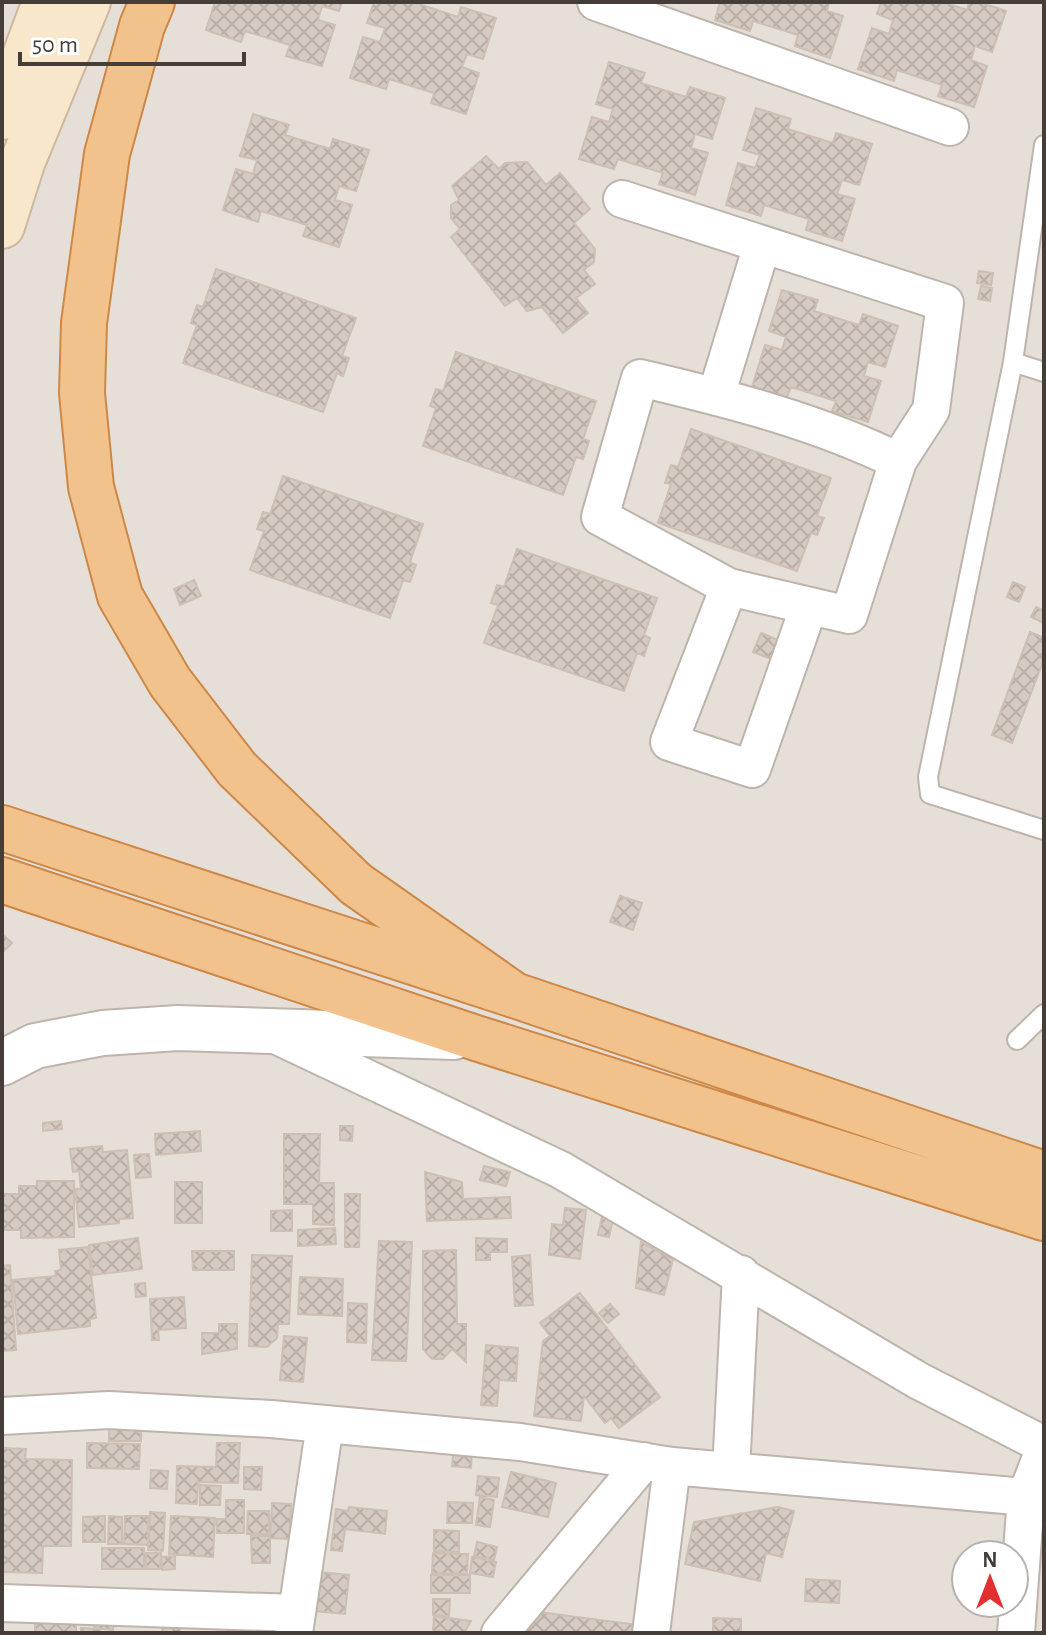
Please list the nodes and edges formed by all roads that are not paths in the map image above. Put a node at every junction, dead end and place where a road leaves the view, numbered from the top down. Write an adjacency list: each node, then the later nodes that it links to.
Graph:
1 (45, 2): 5 (main road)
2 (88, 2): 10 (main road)
3 (152, 2): 21 (highway)
4 (596, 2): 6 (street)
5 (2, 117)
6 (950, 127)
7 (1044, 145): 8 (lane)
8 (1041, 193): 12 (lane)
9 (622, 199): 11 (street)
10 (2, 226)
11 (762, 245): 14 (street); 15 (street)
12 (1013, 362): 13 (lane); 19 (lane)
13 (1044, 372)
14 (716, 396): 15 (street); 16 (street)
15 (898, 461): 17 (street)
16 (729, 587): 17 (street); 17 (street)
17 (809, 606)
18 (2, 828): 21 (highway)
19 (1044, 830)
20 (2, 880): 24 (highway)
21 (514, 995): 27 (highway)
22 (1044, 1014): 25 (lane)
23 (260, 1028): 24 (street); 26 (street); 29 (street)
24 (476, 1038): 28 (highway)
25 (1017, 1040)
26 (2, 1063)
27 (1044, 1174)
28 (1044, 1218)
29 (741, 1274): 32 (street); 34 (street)
30 (2, 1416): 31 (street)
31 (325, 1424): 33 (street); 37 (street)
32 (1044, 1447): 35 (street)
33 (658, 1464): 34 (street); 38 (street); 39 (street)
34 (731, 1471): 35 (street)
35 (1026, 1497): 40 (street)
36 (2, 1603): 37 (street)
37 (296, 1628)
38 (500, 1633)
39 (651, 1633)
40 (1016, 1633)

